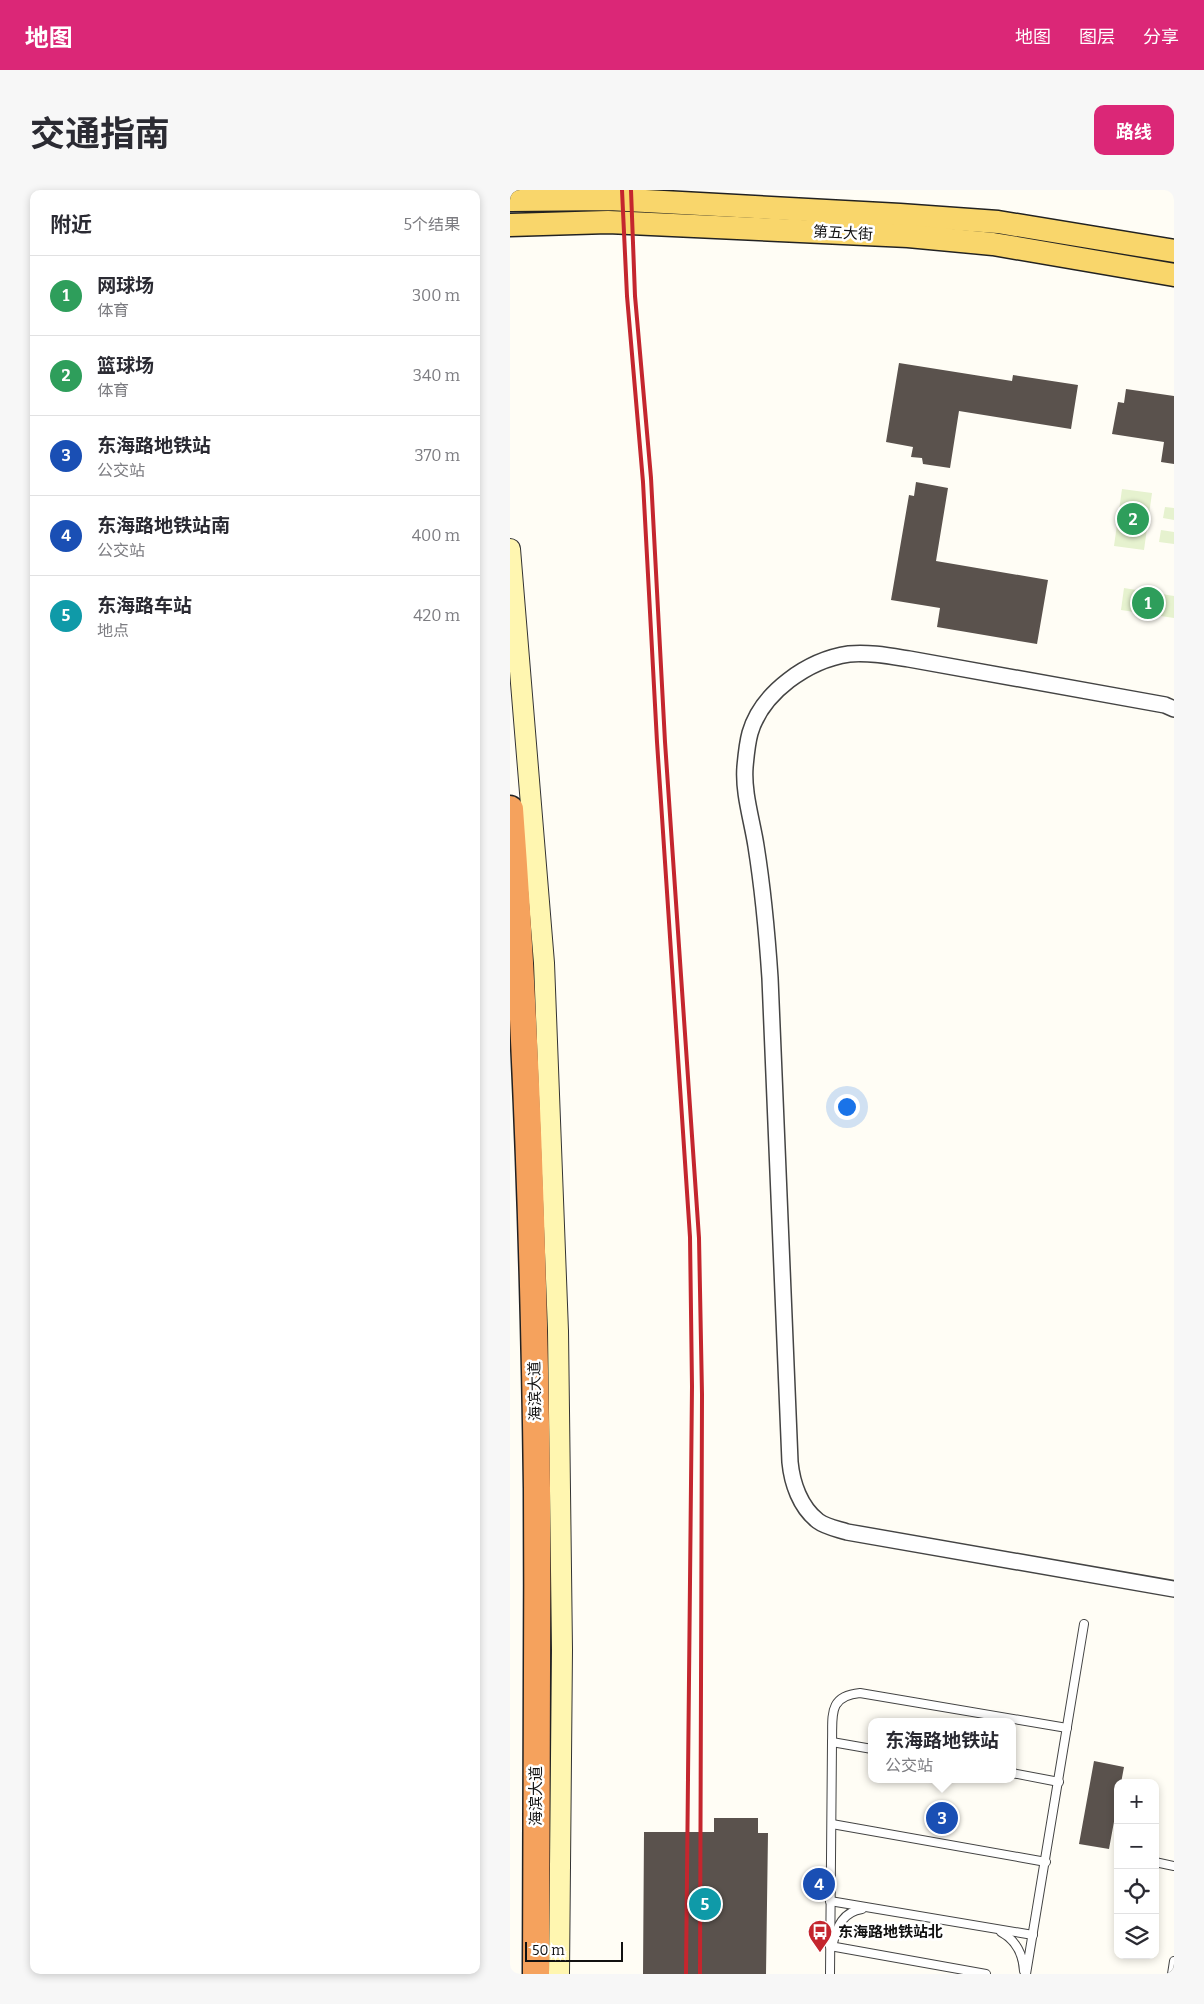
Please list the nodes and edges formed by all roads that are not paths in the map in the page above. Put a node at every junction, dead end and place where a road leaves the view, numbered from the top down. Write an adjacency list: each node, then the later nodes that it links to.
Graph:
1 (510, 200): 3 (main road, 第五大街)
2 (510, 225): 4 (main road, 第五大街)
3 (1174, 251)
4 (1174, 275)
5 (510, 549): 28 (main road)
6 (1174, 710): 8 (street)
7 (510, 809): 27 (highway, 海滨大道)
8 (1174, 1589)
9 (1084, 1624): 12 (lane)
10 (1008, 1718): 13 (lane)
11 (1016, 1719): 12 (lane)
12 (1067, 1728): 16 (lane)
13 (832, 1742): 14 (lane); 17 (lane)
14 (868, 1748)
15 (1016, 1775): 16 (lane)
16 (1059, 1782): 18 (lane)
17 (832, 1824): 18 (lane); 21 (lane)
18 (1046, 1862): 24 (lane)
19 (1159, 1863): 20 (lane)
20 (1174, 1866)
21 (830, 1901): 22 (lane); 25 (lane)
22 (869, 1908): 23 (lane); 25 (lane)
23 (992, 1928): 24 (lane); 31 (lane)
24 (1033, 1935): 31 (lane)
25 (831, 1947): 29 (lane); 30 (lane)
26 (1174, 1961): 32 (lane)
27 (536, 1974)
28 (558, 1974)
29 (830, 1974)
30 (986, 1974)
31 (1025, 1974)
32 (1172, 1974)

